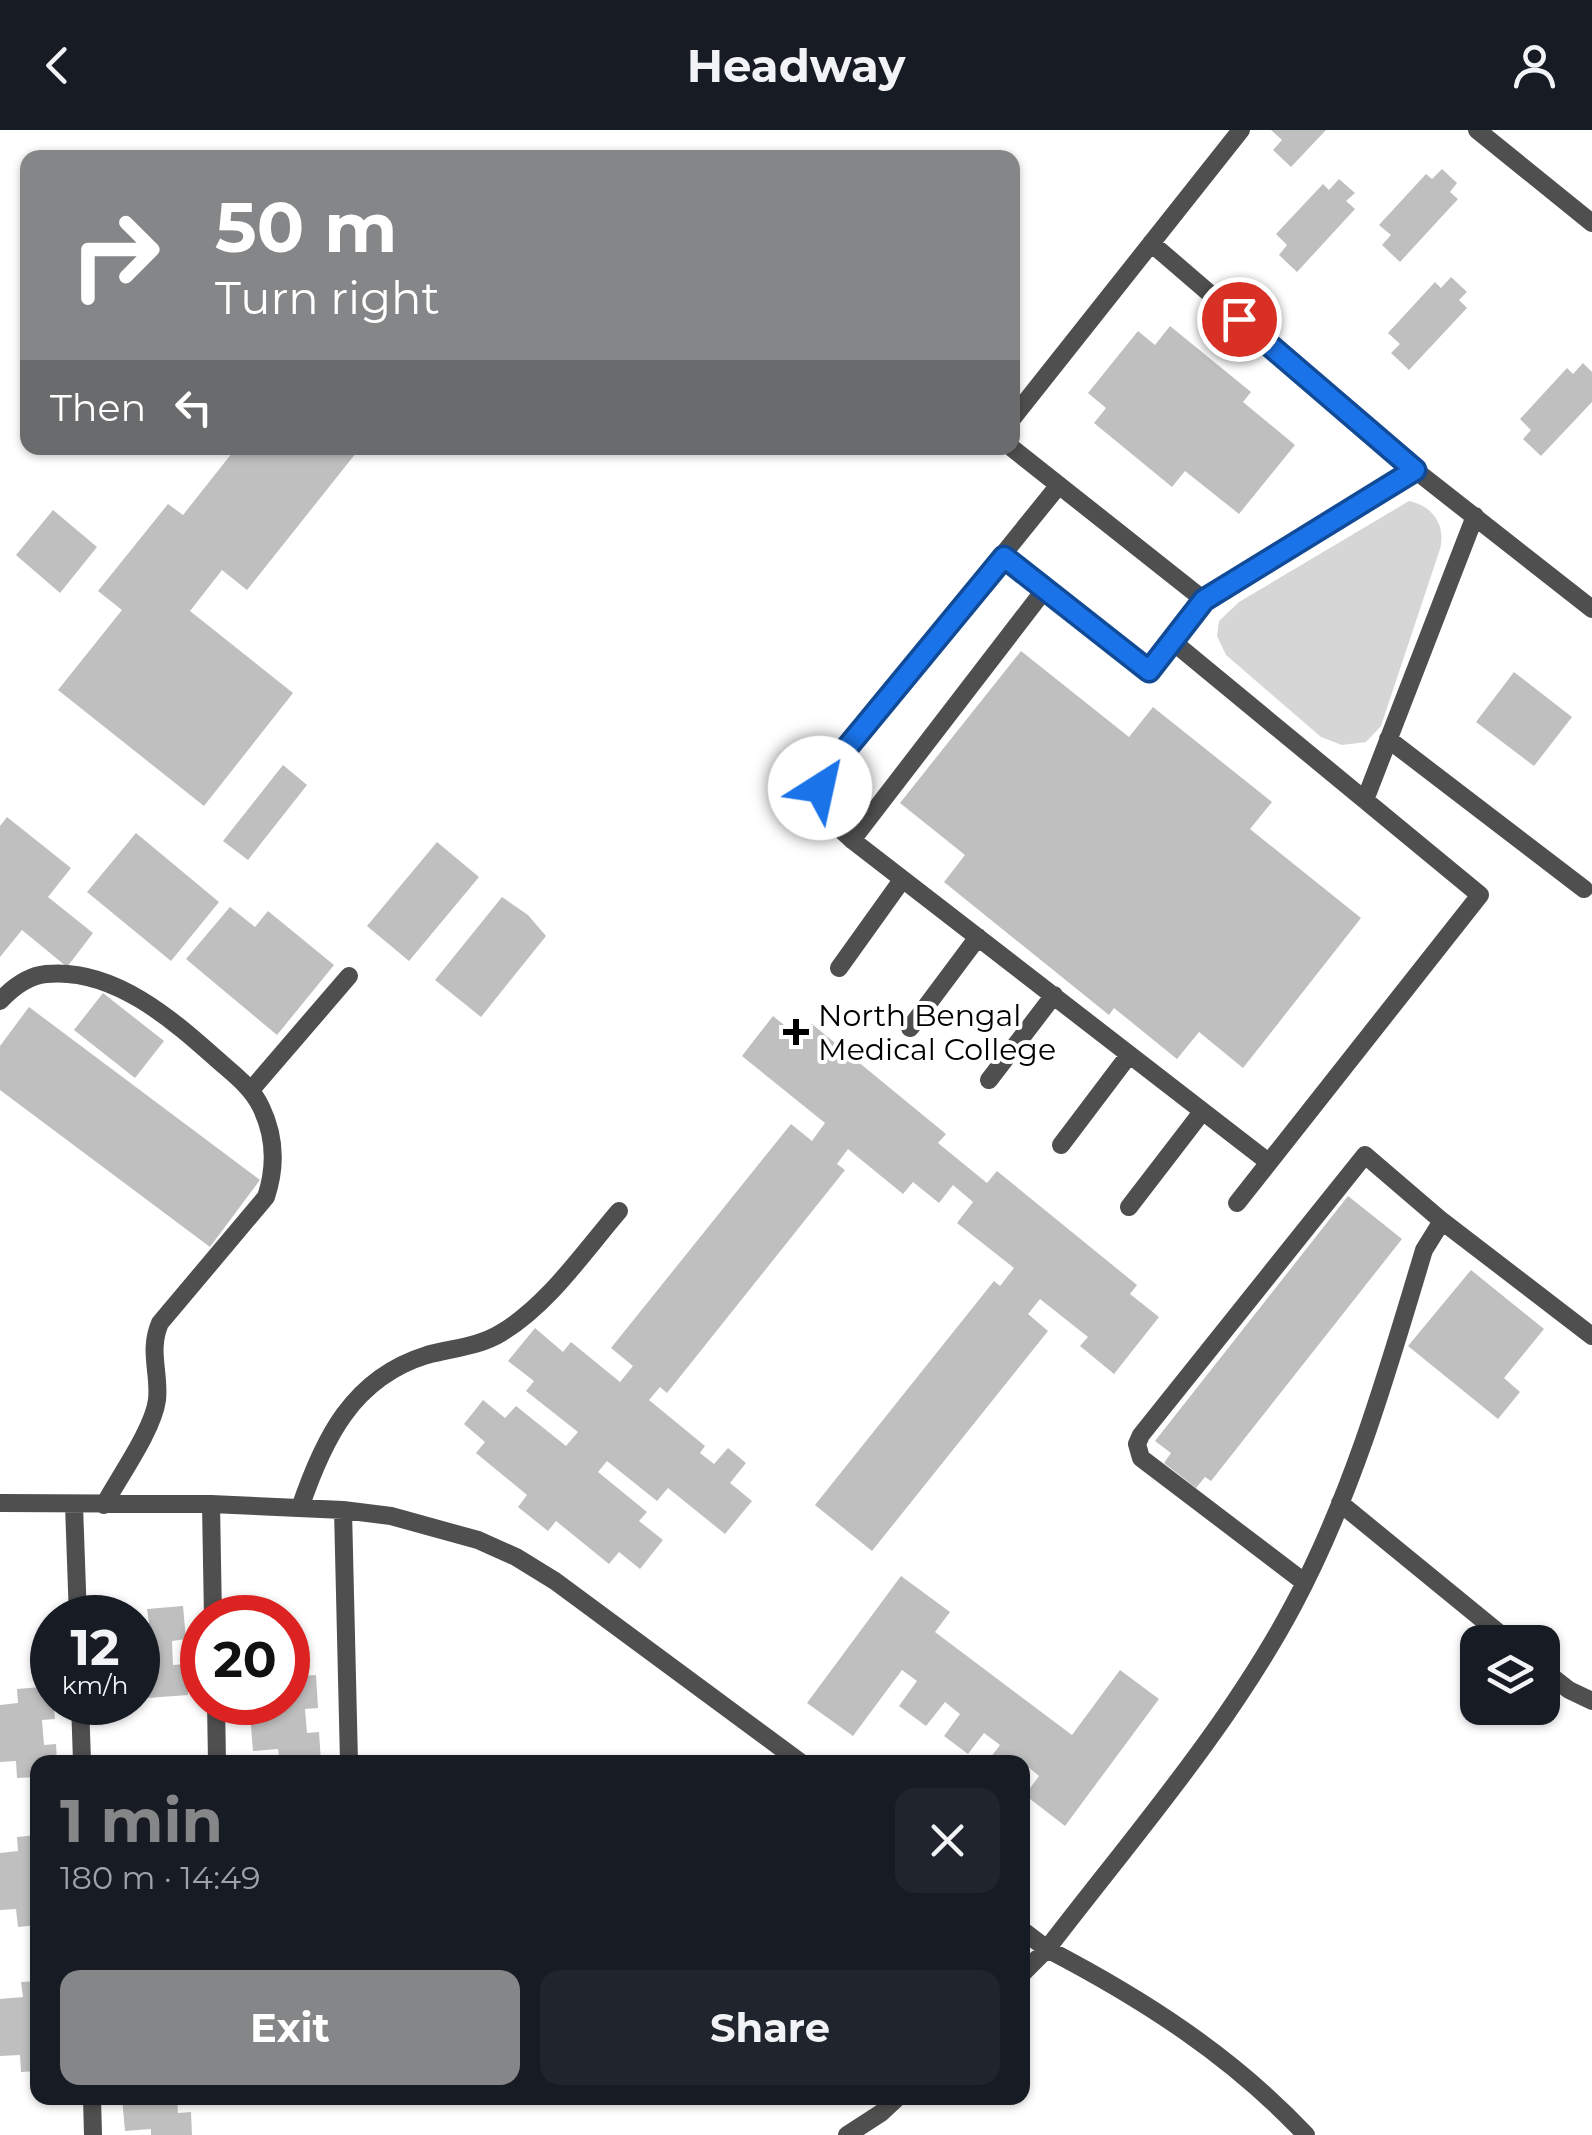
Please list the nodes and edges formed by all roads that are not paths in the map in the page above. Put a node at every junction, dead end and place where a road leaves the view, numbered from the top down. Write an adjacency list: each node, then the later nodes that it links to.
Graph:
1 (1241, 130): 4 (lane)
2 (1477, 130): 3 (lane)
3 (1592, 223)
4 (1150, 243): 5 (lane); 7 (lane)
5 (1020, 409)
6 (1020, 454): 8 (lane)
7 (1415, 470): 9 (lane); 12 (lane)
8 (1059, 486): 10 (lane); 12 (lane)
9 (1475, 516): 13 (lane); 15 (lane)
10 (1004, 557): 11 (lane); 17 (lane)
11 (1045, 589): 14 (lane); 17 (lane)
12 (1204, 600): 14 (lane)
13 (1592, 609)
14 (1172, 642): 16 (lane)
15 (1388, 739): 16 (lane); 19 (lane)
16 (1365, 800): 31 (lane)
17 (852, 840): 18 (lane)
18 (902, 880): 20 (lane); 21 (lane)
19 (1584, 888)
20 (978, 937): 23 (lane); 25 (lane)
21 (839, 968)
22 (348, 976): 28 (lane)
23 (1054, 995): 26 (lane); 27 (lane)
24 (0, 1001): 28 (lane)
25 (910, 1028)
26 (1129, 1055): 29 (lane); 30 (lane)
27 (990, 1080)
28 (251, 1090): 39 (lane)
29 (1202, 1112): 31 (lane); 33 (lane)
30 (1061, 1145)
31 (1267, 1161): 32 (lane)
32 (1238, 1203)
33 (1129, 1207)
34 (618, 1212): 42 (lane)
35 (1442, 1221): 36 (lane); 38 (lane); 44 (lane)
36 (1592, 1336)
37 (0, 1503): 41 (lane)
38 (1340, 1503): 44 (lane); 47 (lane)
39 (104, 1504): 40 (lane); 41 (lane)
40 (210, 1504): 42 (lane); 46 (lane)
41 (74, 1505): 45 (lane)
42 (300, 1508): 43 (lane)
43 (343, 1510): 54 (lane); 55 (lane)
44 (1304, 1582): 57 (lane)
45 (77, 1595)
46 (213, 1595)
47 (1489, 1625)
48 (1560, 1683): 49 (lane)
49 (1592, 1701)
50 (81, 1725): 52 (lane)
51 (216, 1725): 53 (lane)
52 (82, 1755)
53 (217, 1755)
54 (349, 1755)
55 (791, 1755)
56 (1030, 1936): 57 (lane)
57 (1047, 1949): 58 (lane); 63 (lane)
58 (1030, 1966)
59 (92, 2105): 61 (lane)
60 (890, 2105): 62 (lane)
61 (94, 2135)
62 (847, 2135)
63 (1306, 2135)

